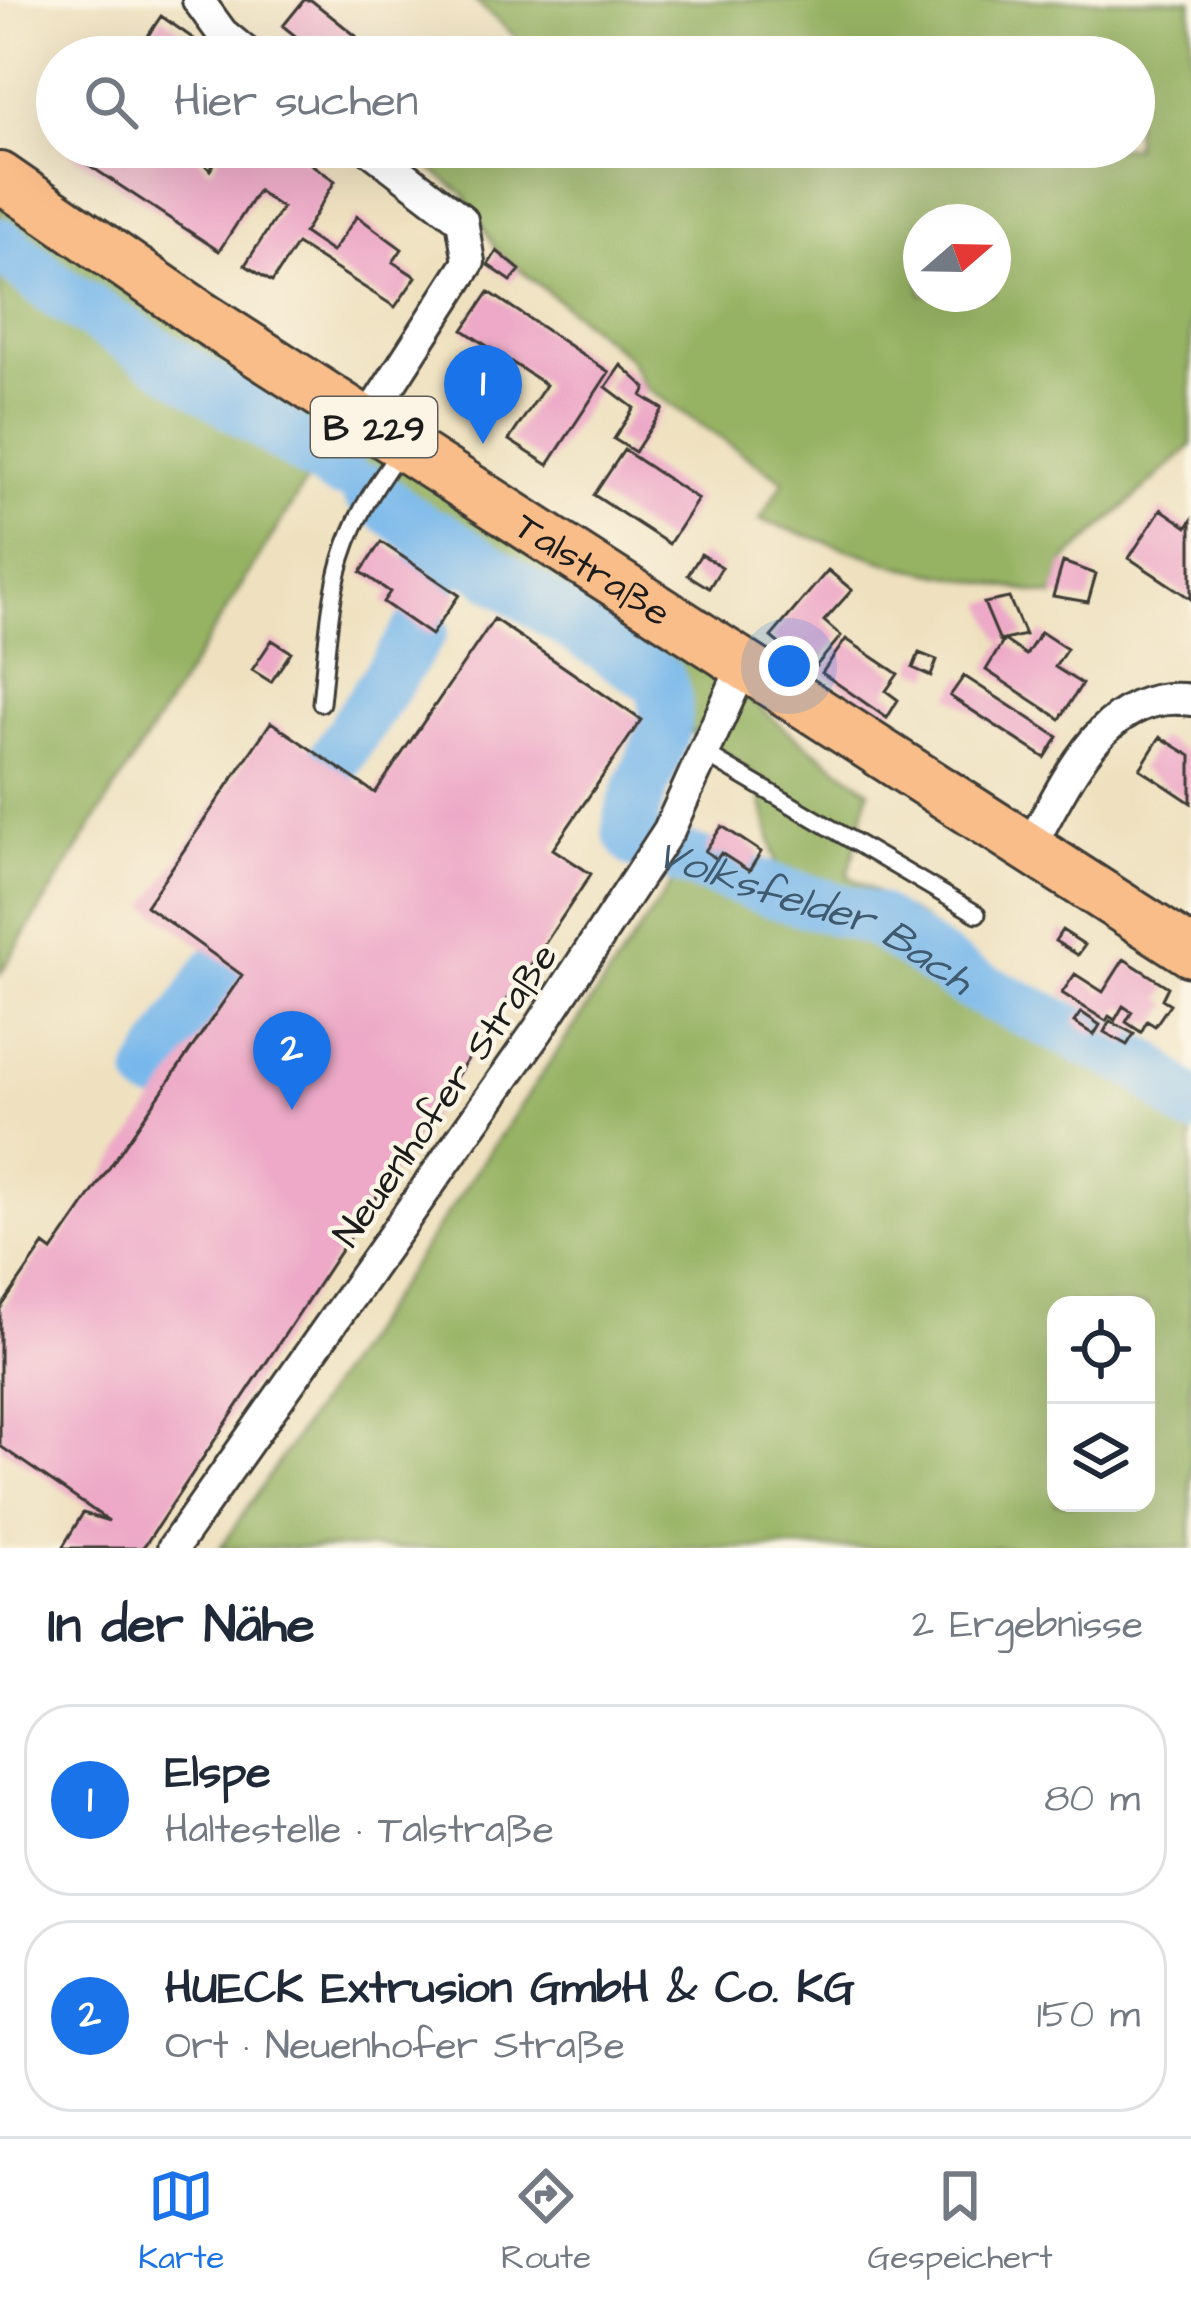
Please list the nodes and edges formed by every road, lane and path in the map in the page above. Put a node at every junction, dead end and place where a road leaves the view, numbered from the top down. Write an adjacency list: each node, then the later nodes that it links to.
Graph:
1 (197, 0): 2 (street)
2 (226, 36)
3 (394, 168): 5 (street)
4 (0, 177): 5 (main road, Talstraße / B 229)
5 (385, 434): 6 (main road, Talstraße / B 229); 8 (lane)
6 (744, 664): 9 (street, Neuenhofer Straße); 10 (main road, Talstraße / B 229)
7 (1191, 700): 10 (street)
8 (321, 703)
9 (705, 754): 11 (lane); 13 (street, Neuenhofer Straße)
10 (1030, 846): 12 (main road, Talstraße / B 229)
11 (977, 914)
12 (1191, 952)
13 (173, 1548)

